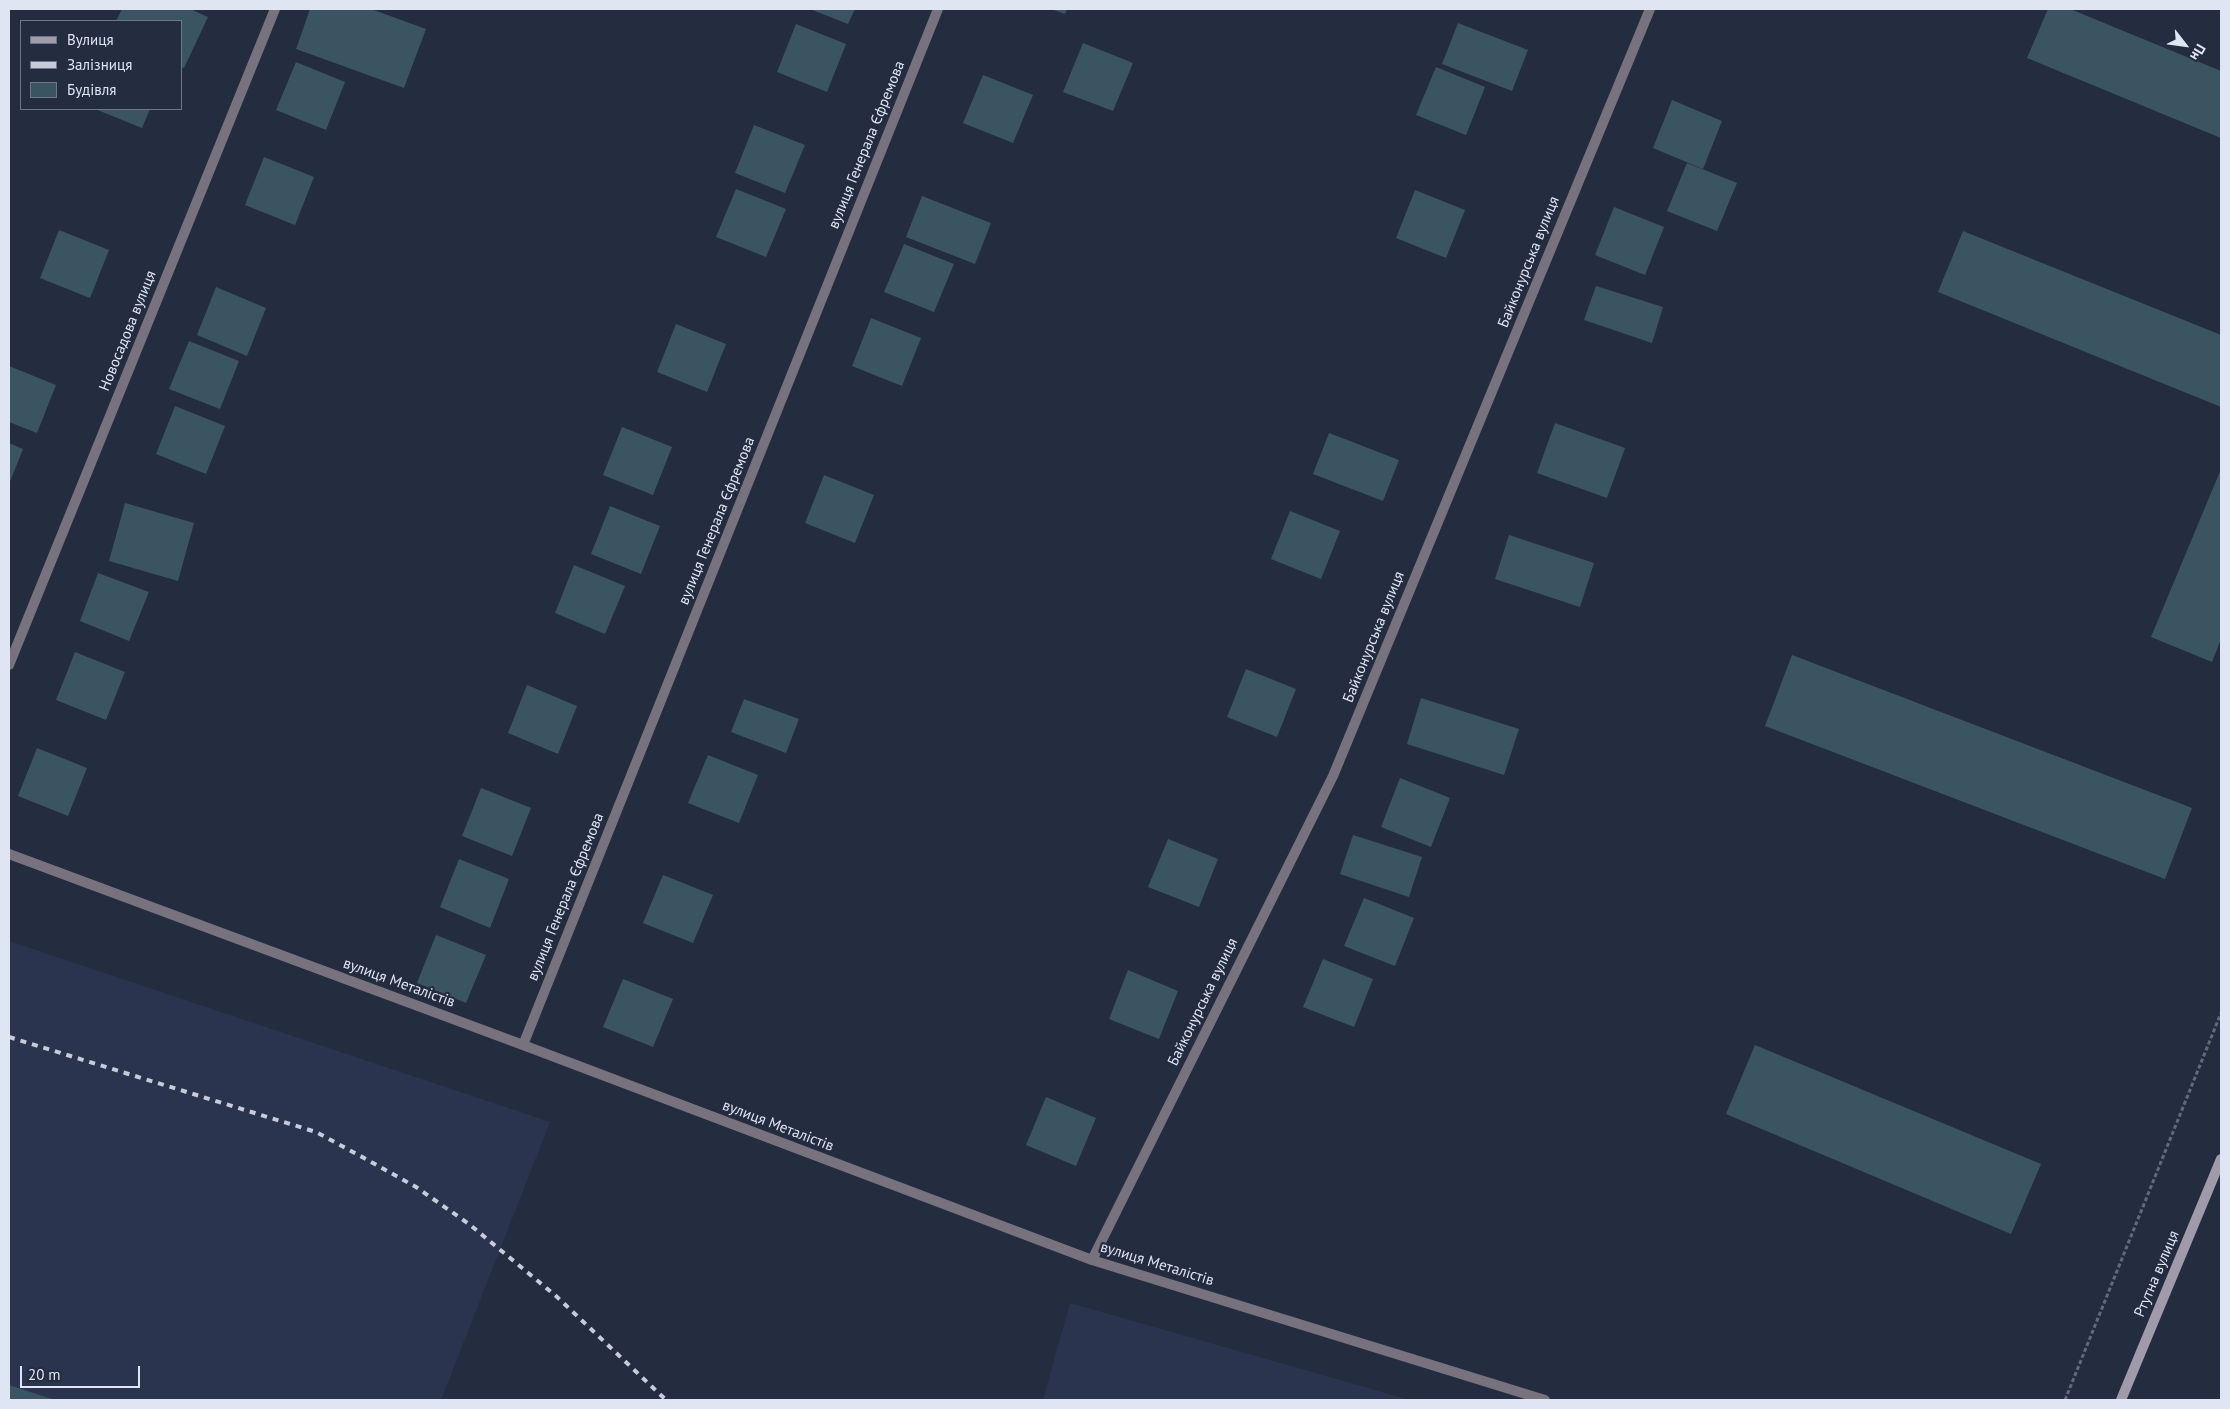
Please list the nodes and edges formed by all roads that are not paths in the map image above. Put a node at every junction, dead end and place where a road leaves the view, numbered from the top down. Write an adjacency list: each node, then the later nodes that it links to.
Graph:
1 (274, 9): 4 (street, Новосадова вулиця)
2 (938, 9): 6 (street, вулиця Генерала Єфремова)
3 (1650, 9): 8 (street, Байконурська вулиця)
4 (9, 665)
5 (9, 854): 6 (street, вулиця Металістів)
6 (523, 1045): 8 (street, вулиця Металістів)
7 (2221, 1159): 10 (main road, Ртутна вулиця)
8 (1092, 1260): 9 (street, вулиця Металістів)
9 (1545, 1400)
10 (2121, 1400)

